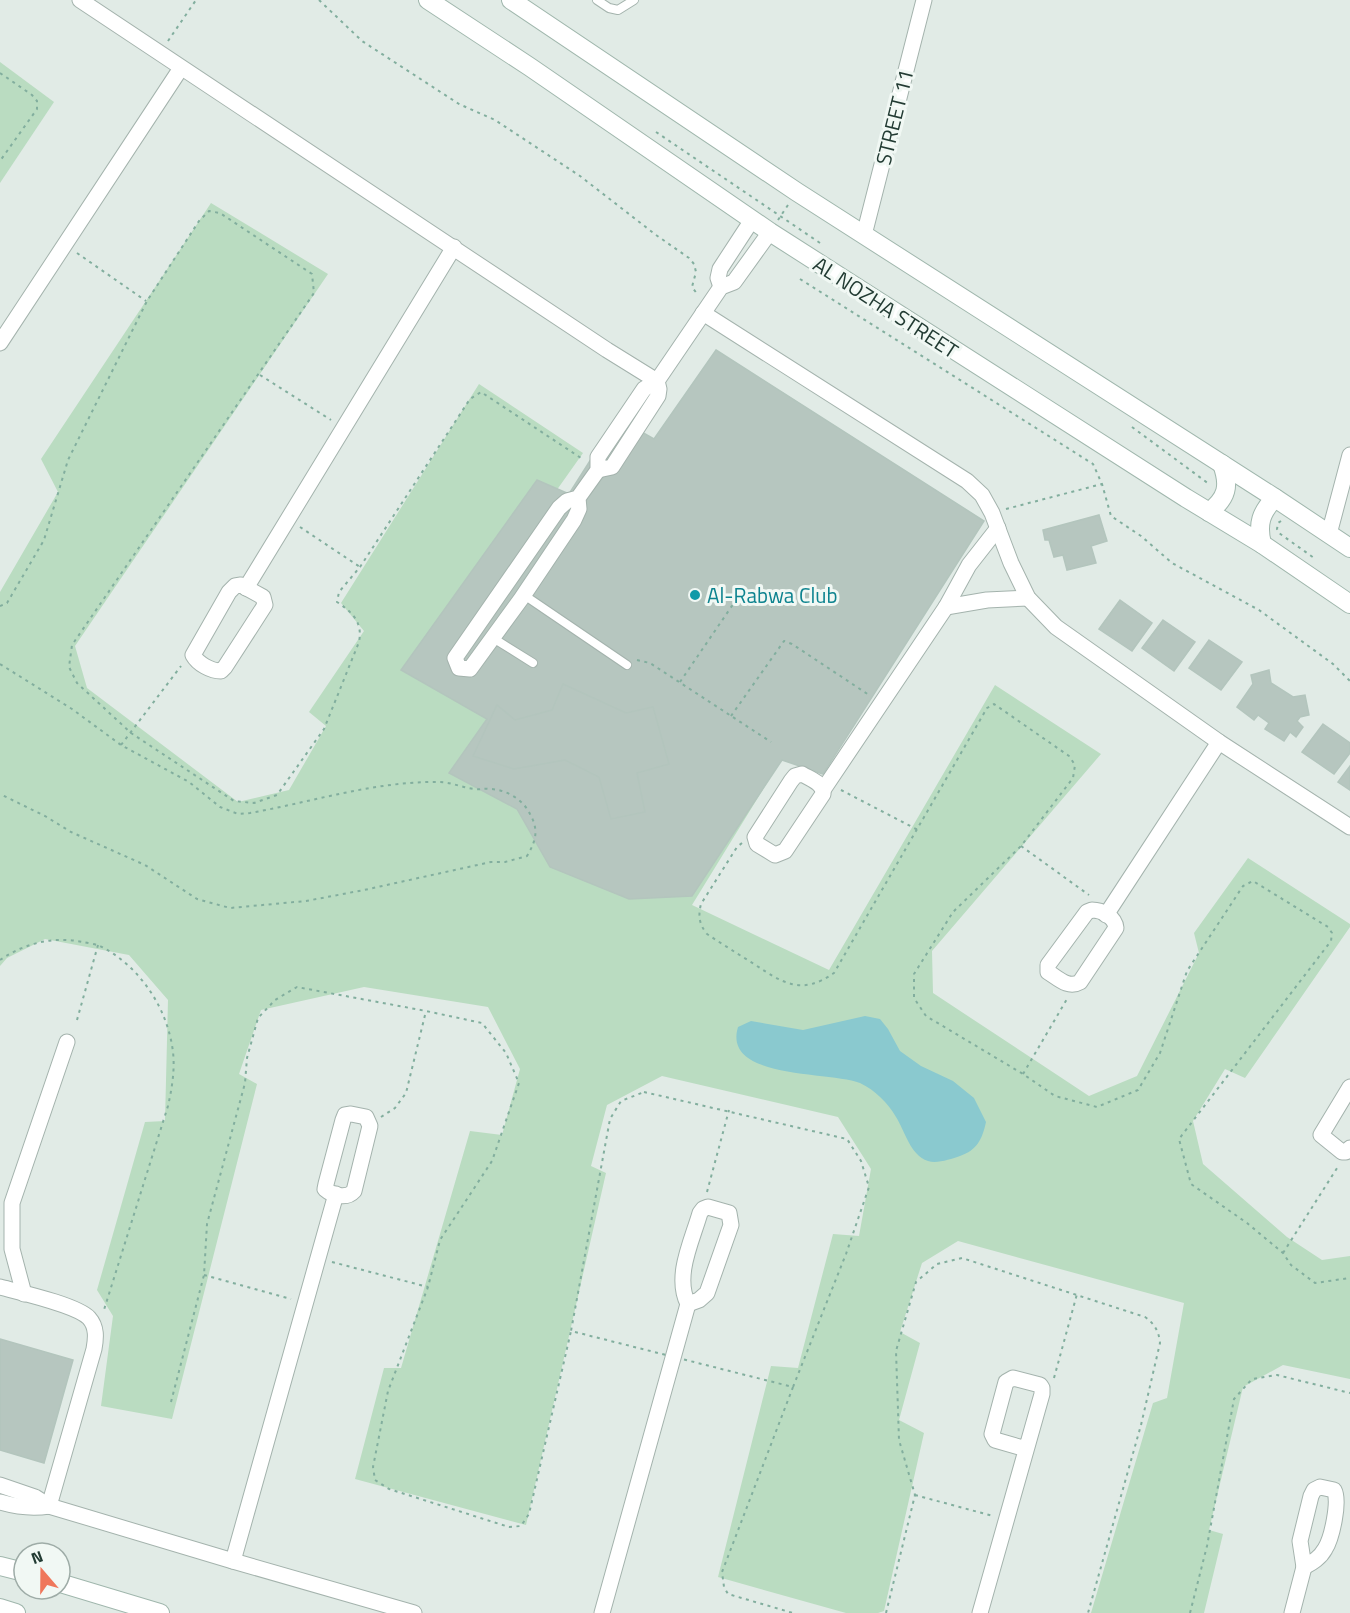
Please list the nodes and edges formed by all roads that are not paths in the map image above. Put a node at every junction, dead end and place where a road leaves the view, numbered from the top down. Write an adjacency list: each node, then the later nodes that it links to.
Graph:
1 (80, 0): 7 (street)
2 (428, 0): 8 (main road, AL NOZHA STREET)
3 (511, 0): 10 (main road)
4 (597, 0): 5 (lane)
5 (634, 0)
6 (924, 0): 10 (street, STREET 11)
7 (181, 68): 11 (street); 14 (street)
8 (752, 220): 9 (main road, AL NOZHA STREET); 12 (street)
9 (770, 232): 12 (street); 20 (main road, AL NOZHA STREET)
10 (864, 235): 17 (main road)
11 (454, 247): 15 (street); 26 (street)
12 (721, 287): 13 (street)
13 (707, 308): 15 (street); 21 (street)
14 (0, 343)
15 (657, 381): 18 (street)
16 (1350, 454): 22 (street)
17 (1222, 464): 19 (main road); 20 (main road)
18 (578, 498): 25 (street); 27 (street)
19 (1275, 498): 22 (main road); 23 (main road)
20 (1209, 512): 23 (main road, AL NOZHA STREET)
21 (998, 528): 28 (street); 30 (street)
22 (1329, 534): 24 (main road)
23 (1262, 544): 29 (main road, AL NOZHA STREET)
24 (1350, 548)
25 (504, 587): 27 (street); 31 (street)
26 (246, 588): 26 (street)
27 (523, 597): 31 (street); 33 (lane)
28 (1028, 598): 30 (street); 34 (street)
29 (1350, 604)
30 (946, 607): 35 (street)
31 (493, 638): 32 (lane)
32 (533, 663)
33 (627, 665)
34 (1219, 742): 36 (street); 37 (street)
35 (826, 786): 35 (street)
36 (1350, 827)
37 (1108, 912): 37 (street)
38 (67, 1042): 42 (street)
39 (1350, 1087): 40 (street)
40 (1350, 1149)
41 (336, 1194): 41 (street); 50 (street)
42 (6, 1207): 44 (street)
43 (0, 1287): 44 (street)
44 (24, 1294): 49 (street)
45 (688, 1304): 45 (street); 57 (street)
46 (1026, 1449): 46 (street); 58 (street)
47 (0, 1485): 49 (street)
48 (0, 1502): 49 (street)
49 (49, 1506): 50 (street)
50 (233, 1561): 56 (street)
51 (1304, 1567): 51 (street); 59 (street)
52 (72, 1587): 55 (main road)
53 (0, 1608): 54 (main road)
54 (16, 1613)
55 (160, 1613)
56 (414, 1613)
57 (602, 1613)
58 (980, 1613)
59 (1292, 1613)

